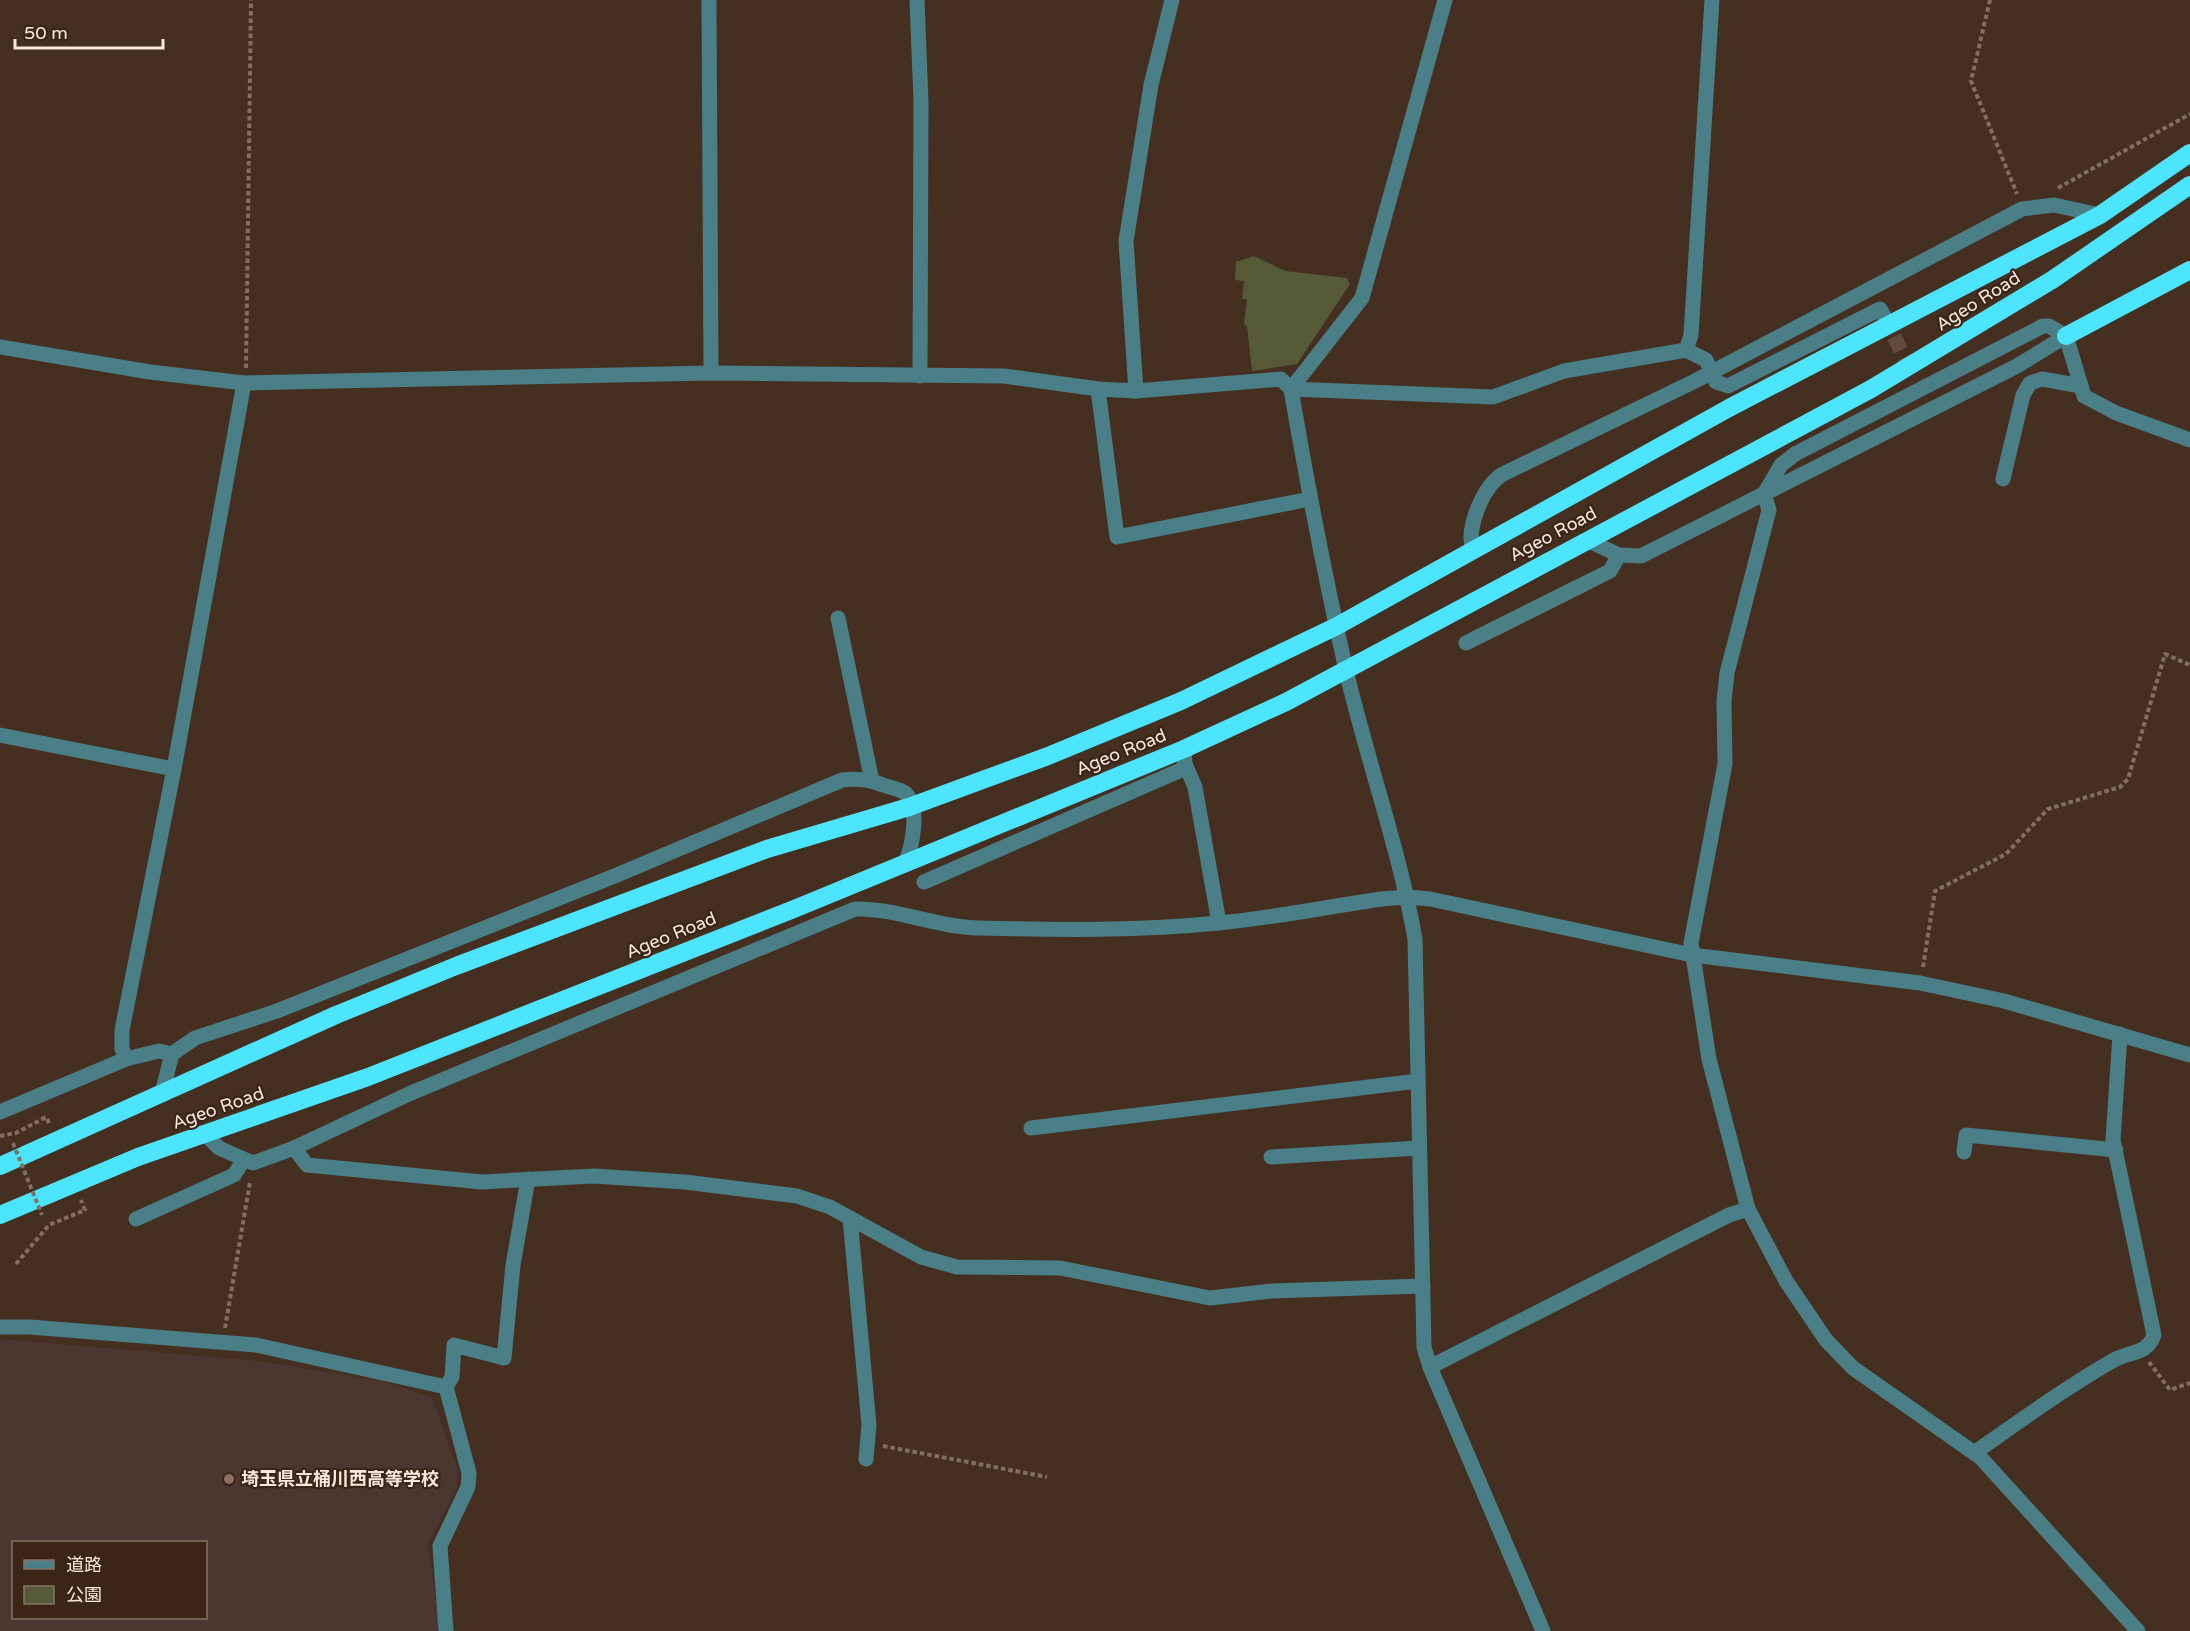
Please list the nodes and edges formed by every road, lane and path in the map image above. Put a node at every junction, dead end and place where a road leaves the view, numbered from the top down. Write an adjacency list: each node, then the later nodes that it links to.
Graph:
1 (251, 0): 22 (path)
2 (709, 0): 20 (street)
3 (917, 0): 21 (street)
4 (1172, 0): 26 (street)
5 (1445, 0): 25 (street)
6 (1712, 0): 18 (street)
7 (1990, 0): 12 (path)
8 (2190, 114): 11 (path)
9 (2190, 153): 13 (highway, Ageo Road)
10 (2190, 185): 31 (highway, Ageo Road)
11 (2054, 205): 12 (street); 13 (street)
12 (2022, 209): 19 (street)
13 (2100, 215): 32 (highway, Ageo Road)
14 (2190, 270): 16 (highway)
15 (1884, 316): 19 (street)
16 (2066, 336): 23 (street); 29 (street); 29 (street)
17 (0, 347): 22 (street)
18 (1686, 350): 19 (street); 25 (street)
19 (1711, 372): 32 (street)
20 (711, 373): 21 (street); 22 (street)
21 (920, 376): 24 (street)
22 (244, 383): 41 (street)
23 (2080, 386): 27 (street); 28 (street)
24 (1098, 389): 26 (street); 30 (street)
25 (1291, 389): 26 (street); 30 (street)
26 (1136, 391)
27 (2190, 440)
28 (2003, 479)
29 (1764, 494): 33 (street); 48 (street)
30 (1310, 499): 35 (street)
31 (1587, 540): 33 (street); 38 (highway, Ageo Road)
32 (1473, 550): 35 (highway, Ageo Road)
33 (1618, 555): 36 (street)
34 (838, 618): 42 (street)
35 (1337, 626): 38 (street); 43 (highway, Ageo Road)
36 (1466, 643)
37 (2190, 665): 49 (path)
38 (1346, 670): 40 (highway, Ageo Road); 46 (street)
39 (0, 735): 41 (street)
40 (1184, 757): 44 (highway, Ageo Road); 45 (street); 47 (street)
41 (174, 769): 53 (street)
42 (872, 781): 43 (street); 51 (street)
43 (912, 805): 44 (street); 55 (highway, Ageo Road)
44 (905, 864): 59 (highway, Ageo Road)
45 (924, 882)
46 (1408, 897): 47 (street); 48 (street); 54 (street)
47 (1219, 923): 62 (street)
48 (1692, 955): 49 (street); 71 (street)
49 (1920, 983): 50 (street)
50 (2120, 1034): 52 (street); 64 (street)
51 (172, 1054): 53 (street); 55 (street)
52 (2190, 1055)
53 (126, 1059): 56 (street)
54 (1418, 1081): 57 (street); 63 (street)
55 (162, 1093): 68 (highway, Ageo Road)
56 (0, 1112)
57 (1031, 1128)
58 (16, 1132): 60 (path)
59 (206, 1135): 67 (street); 73 (highway, Ageo Road)
60 (0, 1136)
61 (13, 1143): 72 (path, bridge)
62 (294, 1148): 67 (street); 69 (street)
63 (1419, 1148): 66 (street); 77 (street)
64 (2116, 1150): 65 (street); 80 (street)
65 (1964, 1152)
66 (1271, 1157)
67 (248, 1162): 75 (street); 79 (path)
68 (0, 1166)
69 (528, 1179): 74 (street); 83 (street)
70 (71, 1203): 76 (path)
71 (1748, 1209): 81 (street); 85 (street)
72 (51, 1210)
73 (0, 1215)
74 (850, 1218): 77 (street); 84 (street)
75 (136, 1219)
76 (16, 1264)
77 (1423, 1286): 81 (street)
78 (1, 1324): 79 (street)
79 (223, 1343): 83 (street)
80 (2141, 1352): 82 (path); 85 (street)
81 (1430, 1367): 89 (street)
82 (2190, 1383)
83 (446, 1387): 88 (street)
84 (867, 1443): 86 (street); 87 (path)
85 (1974, 1453): 90 (street)
86 (866, 1459)
87 (1047, 1477)
88 (446, 1631)
89 (1543, 1631)
90 (2138, 1631)

